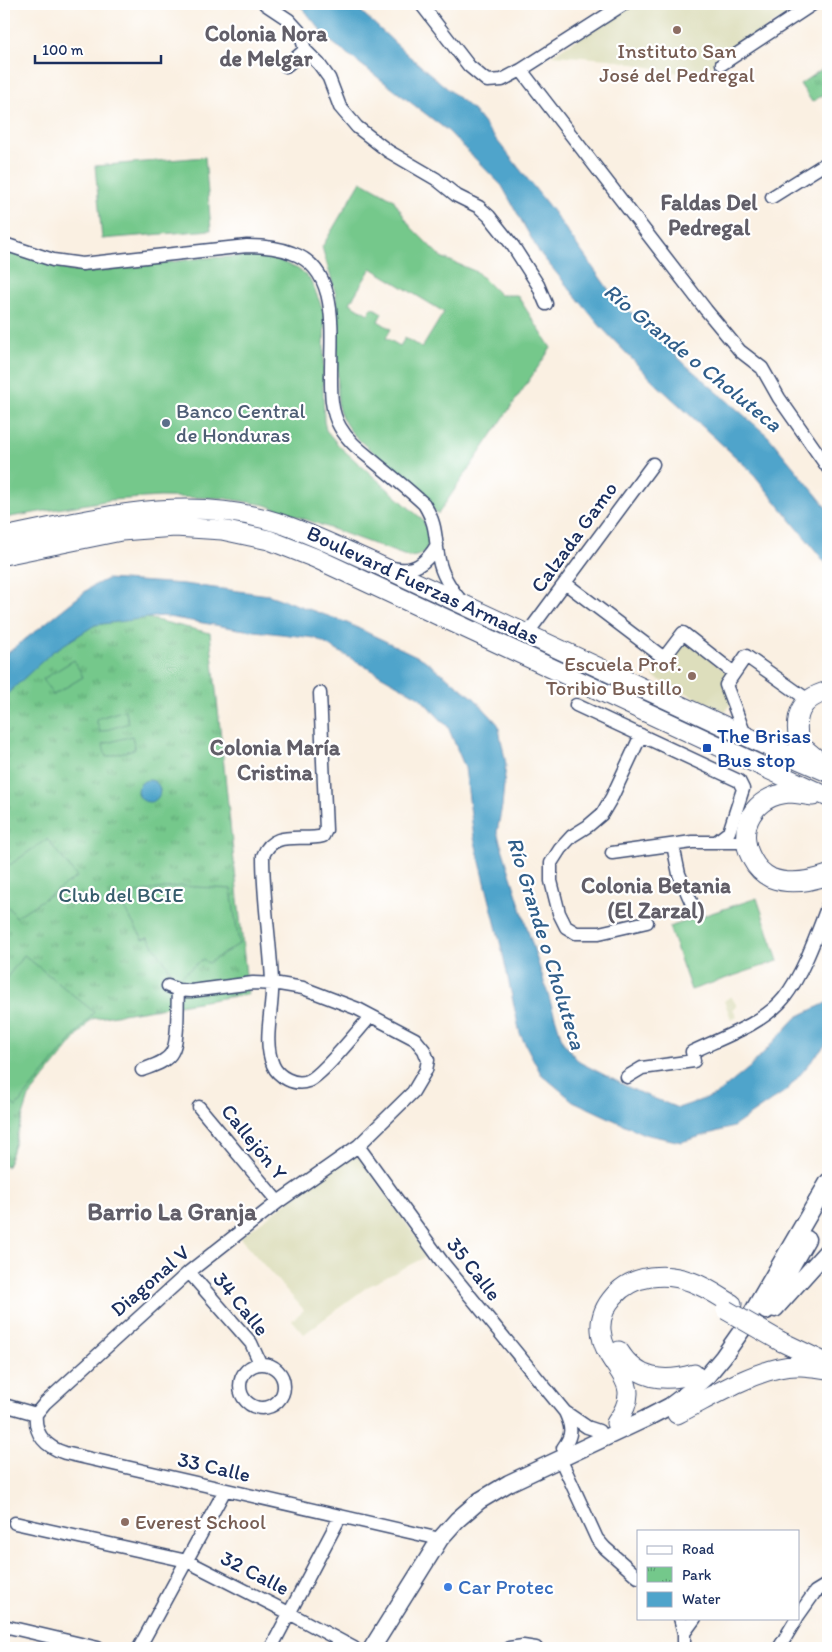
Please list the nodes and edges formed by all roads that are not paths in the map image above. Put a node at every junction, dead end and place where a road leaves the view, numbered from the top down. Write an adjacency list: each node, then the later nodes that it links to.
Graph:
1 (265, 4): 5 (street)
2 (421, 4): 8 (street)
3 (624, 4): 8 (street)
4 (813, 4): 6 (street)
5 (305, 50): 7 (street); 12 (street)
6 (722, 64)
7 (286, 66)
8 (521, 70): 14 (street)
9 (828, 162): 10 (street)
10 (772, 197)
11 (4, 244): 16 (street)
12 (546, 304)
13 (653, 464): 19 (street, Calzada Gamo)
14 (828, 468)
15 (4, 538): 18 (highway, Boulevard Fuerzas Armadas)
16 (437, 545): 18 (street); 20 (street)
17 (4, 556): 27 (highway, Boulevard Fuerzas Armadas)
18 (374, 563): 20 (highway, Boulevard Fuerzas Armadas)
19 (565, 583): 21 (street, Calzada Gamo); 22 (street)
20 (465, 604): 21 (highway, Boulevard Fuerzas Armadas)
21 (528, 634): 29 (highway, Boulevard Fuerzas Armadas)
22 (734, 673): 25 (street); 29 (street)
23 (828, 691): 25 (highway)
24 (320, 693): 41 (street)
25 (808, 700): 30 (highway)
26 (576, 705): 28 (street)
27 (638, 709): 28 (street); 32 (highway, Boulevard Fuerzas Armadas)
28 (636, 733): 33 (street); 40 (street)
29 (745, 735): 31 (highway, Boulevard Fuerzas Armadas)
30 (828, 766)
31 (828, 772)
32 (828, 797): 34 (highway)
33 (716, 842): 34 (street); 35 (street)
34 (746, 842): 37 (highway)
35 (673, 844): 36 (street); 39 (street)
36 (612, 853)
37 (828, 876)
38 (828, 905): 44 (street)
39 (696, 912)
40 (647, 922)
41 (273, 984): 42 (street, Diagonal V); 42 (street); 43 (street, Diagonal V)
42 (371, 1016): 46 (street, Diagonal V)
43 (142, 1070)
44 (627, 1077)
45 (200, 1106): 48 (street, Callejón Y)
46 (358, 1146): 48 (street, Diagonal V); 63 (street, 35 Calle)
47 (828, 1182): 53 (main road)
48 (278, 1202): 51 (street, Diagonal V)
49 (828, 1203): 53 (main road)
50 (828, 1250): 53 (main road)
51 (189, 1272): 56 (street, 34 Calle); 64 (street, Diagonal V)
52 (729, 1307): 54 (highway, bridge); 60 (highway); 61 (highway)
53 (747, 1332): 59 (main road); 65 (main road); 68 (main road)
54 (782, 1337): 55 (highway); 57 (highway)
55 (828, 1356)
56 (260, 1364)
57 (828, 1364)
58 (828, 1369): 65 (highway)
59 (694, 1374): 60 (highway); 66 (main road)
60 (644, 1375): 61 (highway)
61 (628, 1387): 66 (highway)
62 (4, 1405): 64 (street)
63 (565, 1412): 66 (street, 35 Calle); 67 (street, 35 Calle)
64 (36, 1414): 70 (street, 33 Calle)
65 (677, 1414): 69 (main road)
66 (608, 1427): 67 (main road)
67 (563, 1448): 68 (main road)
68 (545, 1466): 73 (main road)
69 (564, 1468): 75 (street); 89 (main road)
70 (225, 1490): 71 (street, 33 Calle); 74 (street)
71 (340, 1517): 73 (street, 33 Calle); 77 (street)
72 (14, 1523): 74 (street, 32 Calle)
73 (440, 1539): 88 (main road)
74 (188, 1561): 77 (street, 32 Calle); 85 (street)
75 (637, 1576)
76 (828, 1584): 78 (street)
77 (290, 1613): 86 (street); 87 (street, 32 Calle)
78 (800, 1614)
79 (681, 1620): 83 (street)
80 (694, 1620): 83 (street)
81 (796, 1620): 93 (street)
82 (4, 1626): 84 (street)
83 (684, 1633): 92 (street)
84 (98, 1648)
85 (139, 1648)
86 (271, 1648)
87 (354, 1648)
88 (372, 1648)
89 (384, 1648)
90 (509, 1648): 91 (street)
91 (536, 1648)
92 (684, 1648)
93 (779, 1648)

